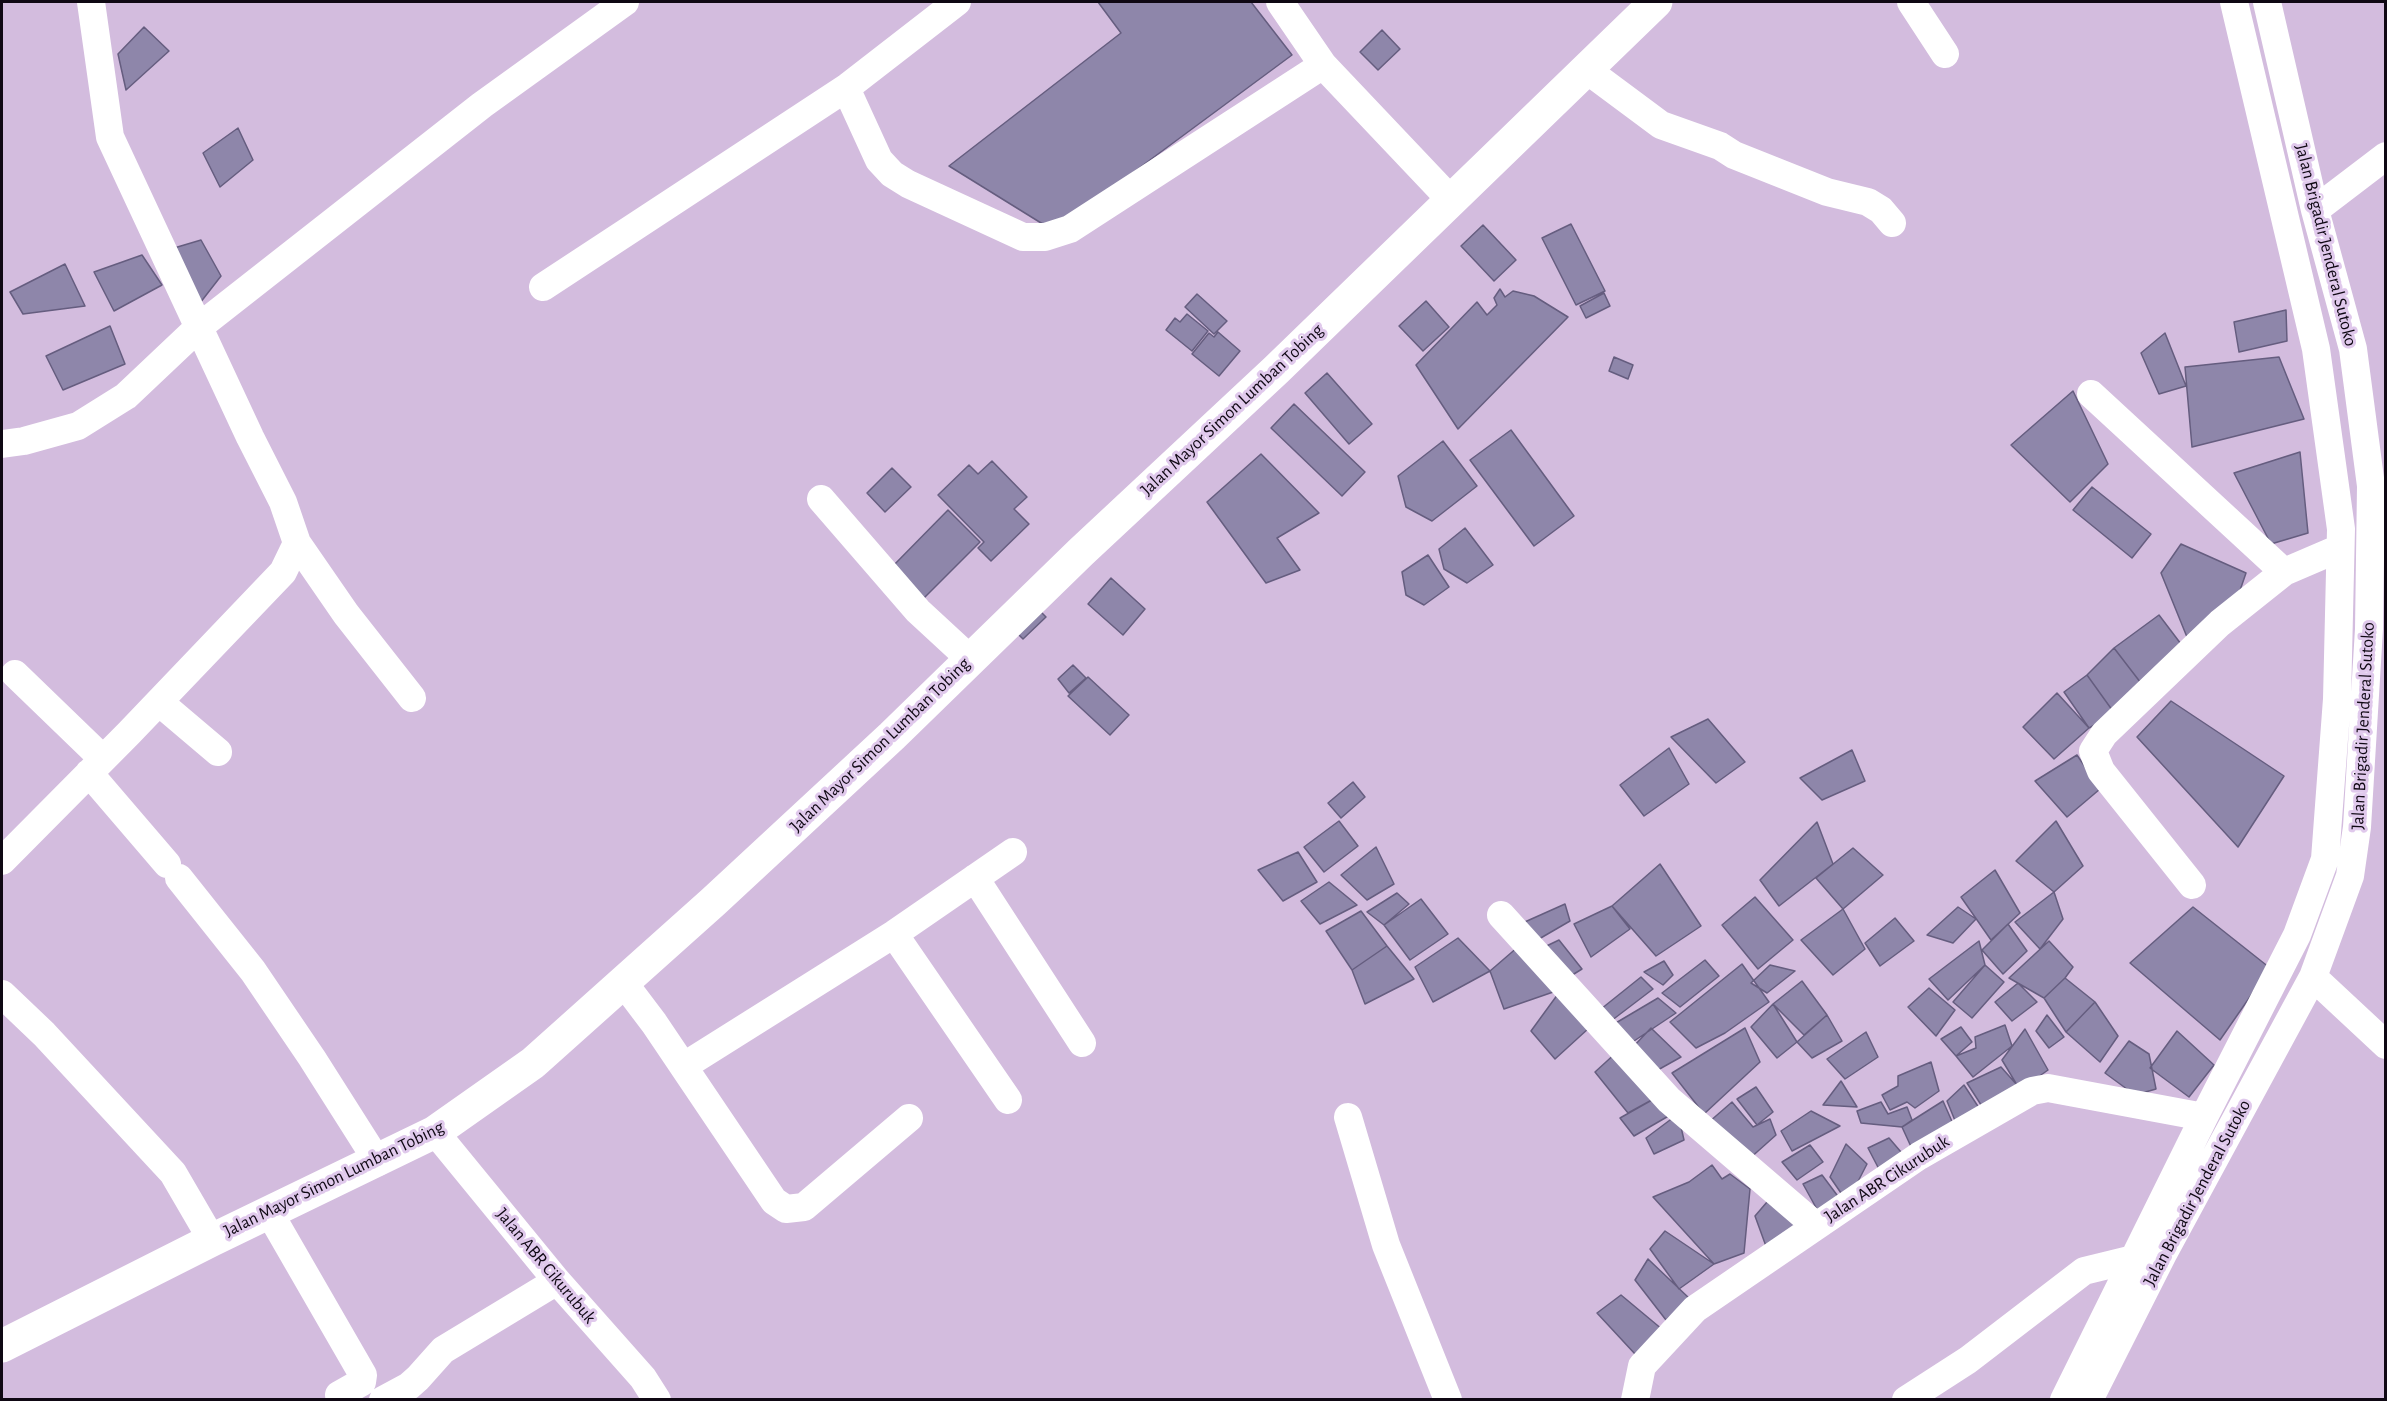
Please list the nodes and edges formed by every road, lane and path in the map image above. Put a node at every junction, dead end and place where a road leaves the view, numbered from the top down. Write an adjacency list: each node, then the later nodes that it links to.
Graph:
1 (91, 2): 18 (street)
2 (625, 2): 18 (street)
3 (957, 2): 12 (street)
4 (1280, 2): 10 (street)
5 (1656, 2): 11 (main road, Jalan Mayor Simon Lumban Tobing)
6 (1911, 2): 9 (street)
7 (2235, 2): 19 (street)
8 (2267, 2): 15 (street, Jalan Brigadir Jenderal Sutoko)
9 (1946, 54)
10 (1323, 65): 12 (street); 14 (street)
11 (1587, 70): 14 (main road, Jalan Mayor Simon Lumban Tobing); 16 (street)
12 (846, 88): 17 (street)
13 (2385, 156): 15 (street)
14 (1450, 199): 27 (main road, Jalan Mayor Simon Lumban Tobing)
15 (2315, 210): 20 (street, Jalan Brigadir Jenderal Sutoko)
16 (1892, 223)
17 (543, 287)
18 (199, 327): 22 (street); 24 (street)
19 (2316, 349): 20 (street); 25 (street)
20 (2353, 349): 30 (street, Jalan Brigadir Jenderal Sutoko)
21 (2091, 394): 26 (street)
22 (2, 444)
23 (821, 499): 27 (street)
24 (297, 543): 29 (street); 31 (street)
25 (2340, 548): 26 (street); 30 (street)
26 (2284, 572): 37 (street)
27 (970, 659): 41 (main road, Jalan Mayor Simon Lumban Tobing)
28 (15, 674): 33 (street)
29 (412, 698)
30 (2351, 700): 40 (street, Jalan Brigadir Jenderal Sutoko); 48 (street)
31 (159, 702): 32 (street); 33 (street)
32 (218, 752)
33 (96, 766): 35 (street); 51 (street)
34 (1012, 852): 36 (street)
35 (2, 861)
36 (975, 878): 39 (street); 43 (street)
37 (2192, 885)
38 (1501, 915): 53 (street)
39 (894, 934): 45 (street); 46 (street)
40 (2313, 977): 44 (street); 54 (street, Jalan Brigadir Jenderal Sutoko)
41 (623, 982): 45 (street); 50 (main road, Jalan Mayor Simon Lumban Tobing)
42 (2, 994): 55 (street)
43 (1082, 1043)
44 (2385, 1045)
45 (684, 1066): 49 (street)
46 (1008, 1100)
47 (1348, 1117): 62 (street)
48 (2204, 1117): 53 (street, Jalan ABR Cikurubuk); 54 (street)
49 (909, 1118)
50 (435, 1132): 51 (main road, Jalan Mayor Simon Lumban Tobing); 57 (street, Jalan ABR Cikurubuk)
51 (378, 1162): 52 (main road, Jalan Mayor Simon Lumban Tobing)
52 (269, 1212): 55 (main road, Jalan Mayor Simon Lumban Tobing); 59 (street)
53 (1816, 1226): 63 (street, Jalan ABR Cikurubuk)
54 (2159, 1235): 56 (street); 66 (street, Jalan Brigadir Jenderal Sutoko)
55 (212, 1240): 58 (main road, Jalan Mayor Simon Lumban Tobing)
56 (2133, 1259): 64 (street); 65 (street)
57 (557, 1281): 60 (street); 61 (street, Jalan ABR Cikurubuk)
58 (2, 1346)
59 (334, 1398)
60 (382, 1400)
61 (657, 1400)
62 (1448, 1400)
63 (1635, 1400)
64 (1906, 1400)
65 (2064, 1400)
66 (2089, 1400)

